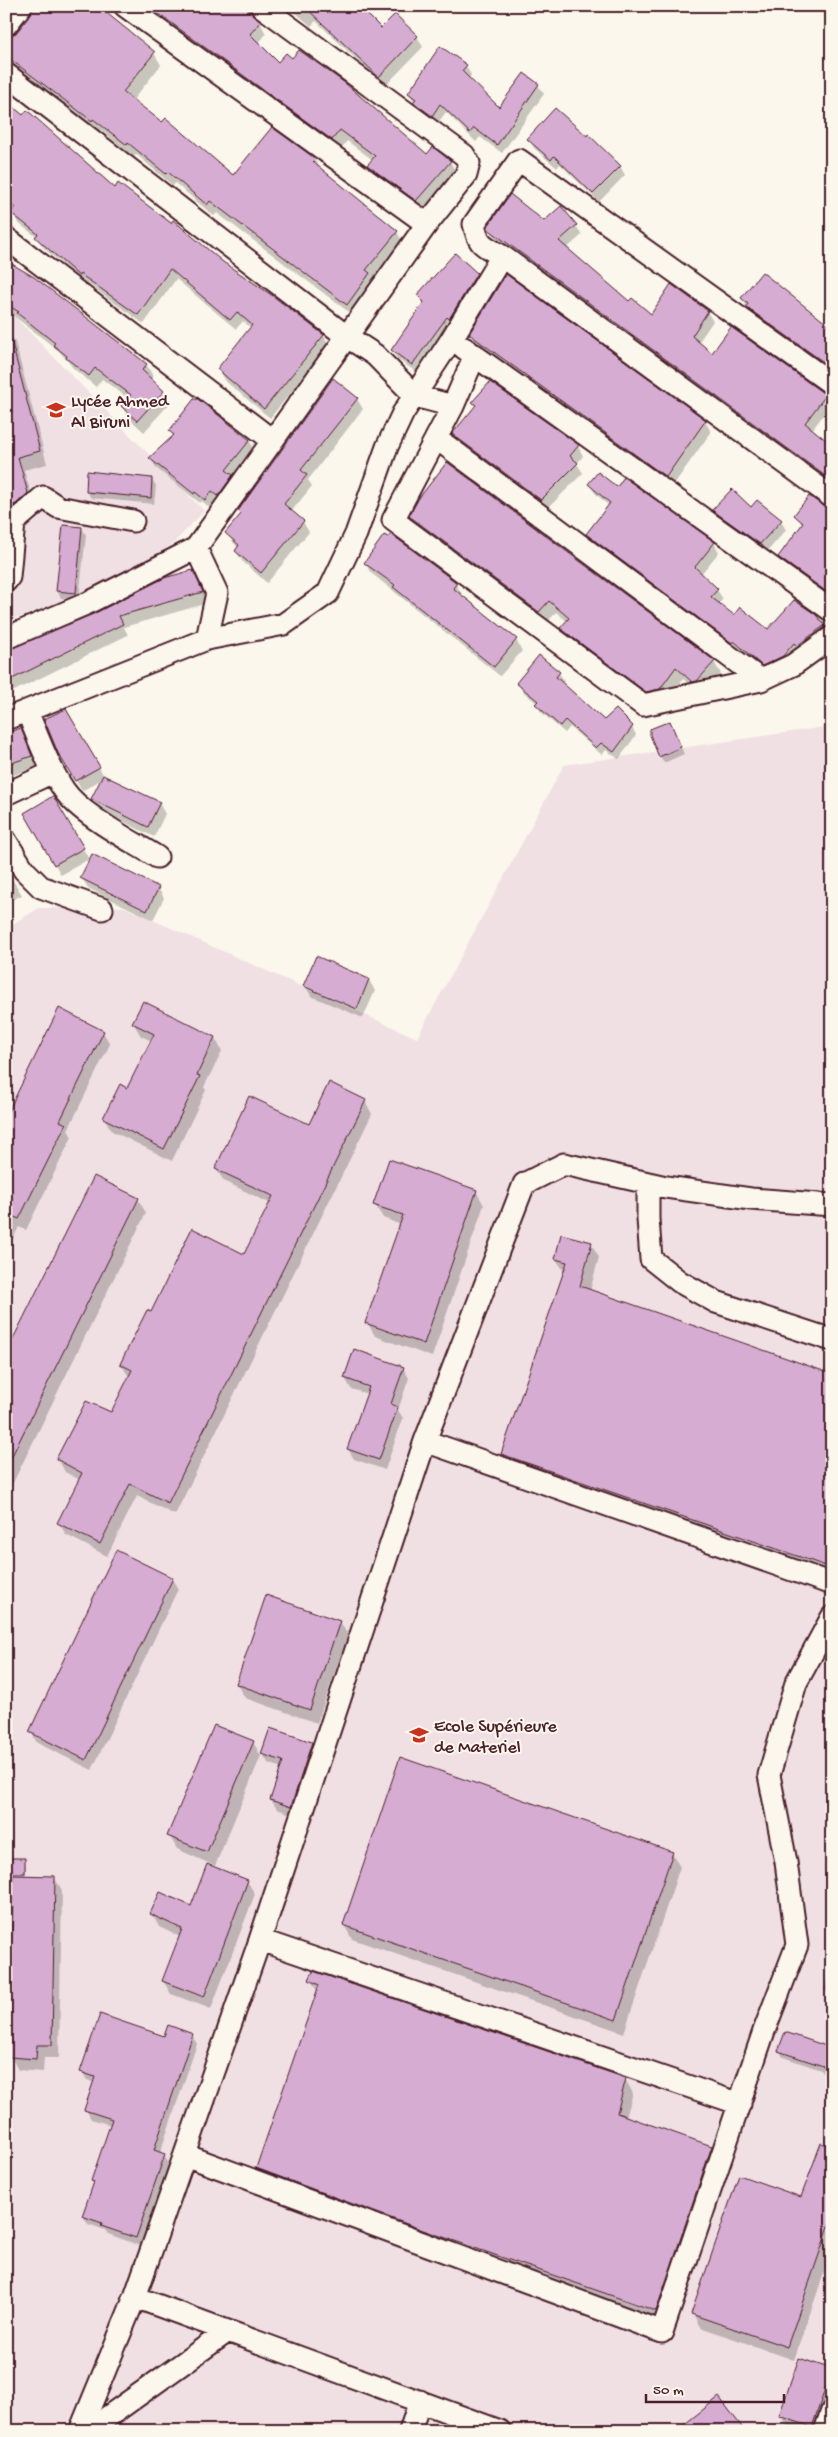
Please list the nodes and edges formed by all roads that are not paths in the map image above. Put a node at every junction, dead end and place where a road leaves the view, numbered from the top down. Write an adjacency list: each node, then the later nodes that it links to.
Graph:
1 (21, 6): 4 (street)
2 (125, 6): 6 (street)
3 (261, 6): 6 (street)
4 (6, 25)
5 (6, 74): 9 (street)
6 (426, 224): 9 (street)
7 (6, 238): 16 (street)
8 (502, 256): 10 (street); 12 (street); 17 (street)
9 (346, 336): 13 (street); 16 (street)
10 (451, 340): 11 (street); 13 (street)
11 (475, 355): 14 (street); 21 (street)
12 (832, 384)
13 (415, 396): 14 (street); 24 (street)
14 (453, 406): 15 (street)
15 (436, 438): 25 (street); 25 (street)
16 (272, 440): 19 (street)
17 (832, 496)
18 (133, 521): 20 (street)
19 (196, 548): 23 (street); 24 (street)
20 (6, 581)
21 (832, 611)
22 (832, 636): 25 (street)
23 (6, 638)
24 (207, 639): 26 (street)
25 (762, 680)
26 (27, 711): 27 (street); 28 (street)
27 (6, 719)
28 (54, 772): 29 (street); 31 (street)
29 (6, 794)
30 (6, 840): 32 (street)
31 (156, 858)
32 (102, 909)
33 (648, 1183): 34 (street); 35 (street); 36 (street)
34 (832, 1205)
35 (832, 1340)
36 (426, 1441): 37 (street); 39 (street)
37 (832, 1584)
38 (832, 1617): 40 (street)
39 (260, 1940): 40 (street); 41 (street)
40 (740, 2104): 41 (street)
41 (185, 2155): 42 (street)
42 (136, 2297): 43 (street); 46 (street)
43 (228, 2331): 44 (street); 47 (street)
44 (420, 2402): 48 (street); 49 (street)
45 (832, 2411): 50 (street)
46 (80, 2431)
47 (88, 2431)
48 (410, 2431)
49 (500, 2431)
50 (825, 2431)

